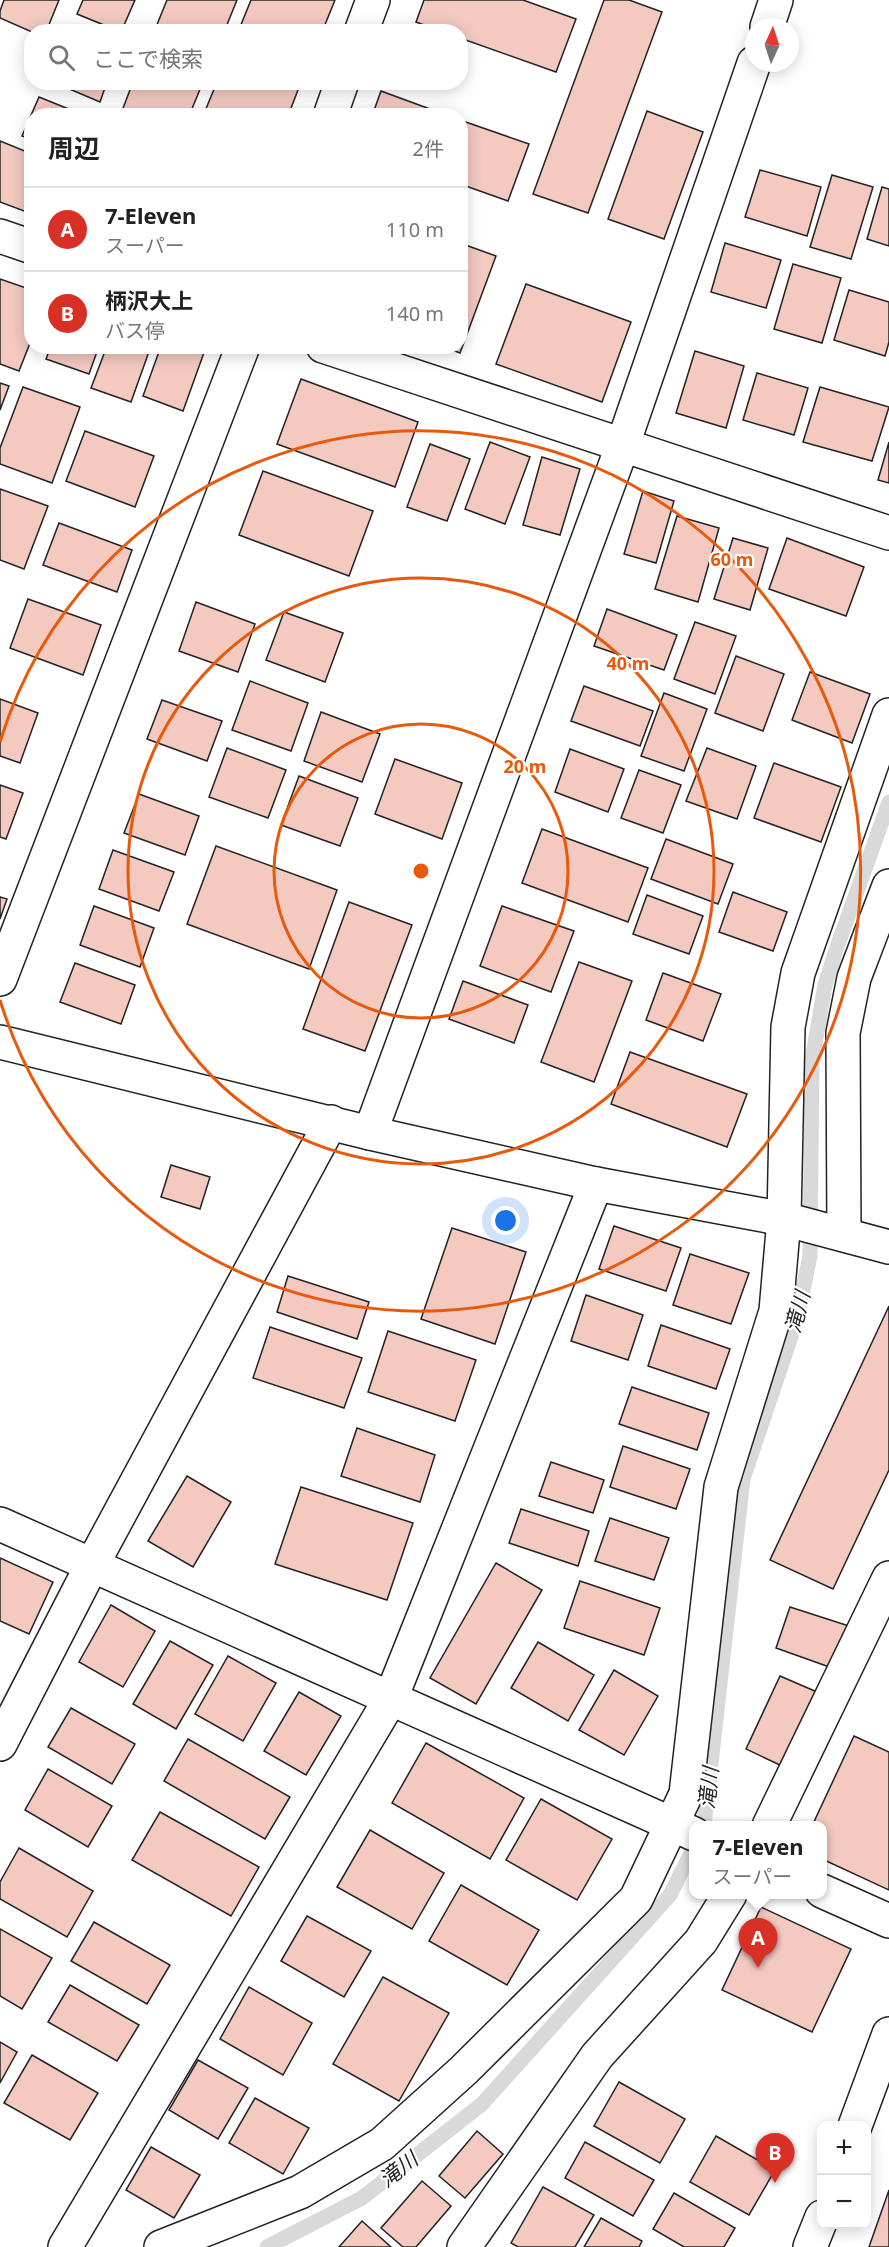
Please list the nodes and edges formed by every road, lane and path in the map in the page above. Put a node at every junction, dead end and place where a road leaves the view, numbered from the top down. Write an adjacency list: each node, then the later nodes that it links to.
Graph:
1 (373, 0): 4 (street)
2 (776, 0): 3 (street)
3 (770, 18)
4 (364, 24)
5 (751, 72): 12 (street)
6 (339, 90): 7 (street)
7 (333, 108)
8 (0, 236): 9 (street)
9 (24, 244)
10 (240, 354): 16 (street)
11 (347, 354): 12 (street)
12 (622, 447): 13 (street); 19 (street)
13 (889, 533)
14 (889, 714): 21 (street)
15 (889, 886): 22 (street)
16 (0, 979)
17 (0, 1042): 18 (street)
18 (331, 1122): 19 (street); 25 (street)
19 (370, 1132): 20 (street)
20 (596, 1184): 21 (street); 27 (street)
21 (784, 1220): 22 (street); 30 (street)
22 (844, 1234): 23 (street)
23 (889, 1247)
24 (0, 1524): 25 (street)
25 (92, 1565): 27 (street); 28 (street)
26 (889, 1578): 29 (street)
27 (391, 1698): 30 (street); 37 (street)
28 (0, 1744)
29 (771, 1821)
30 (682, 1829): 38 (street)
31 (827, 1894): 33 (street)
32 (727, 1899): 39 (street)
33 (889, 1921)
34 (889, 2034): 35 (street)
35 (857, 2121)
36 (817, 2229): 40 (street)
37 (65, 2247)
38 (161, 2247)
39 (464, 2247)
40 (810, 2247)

